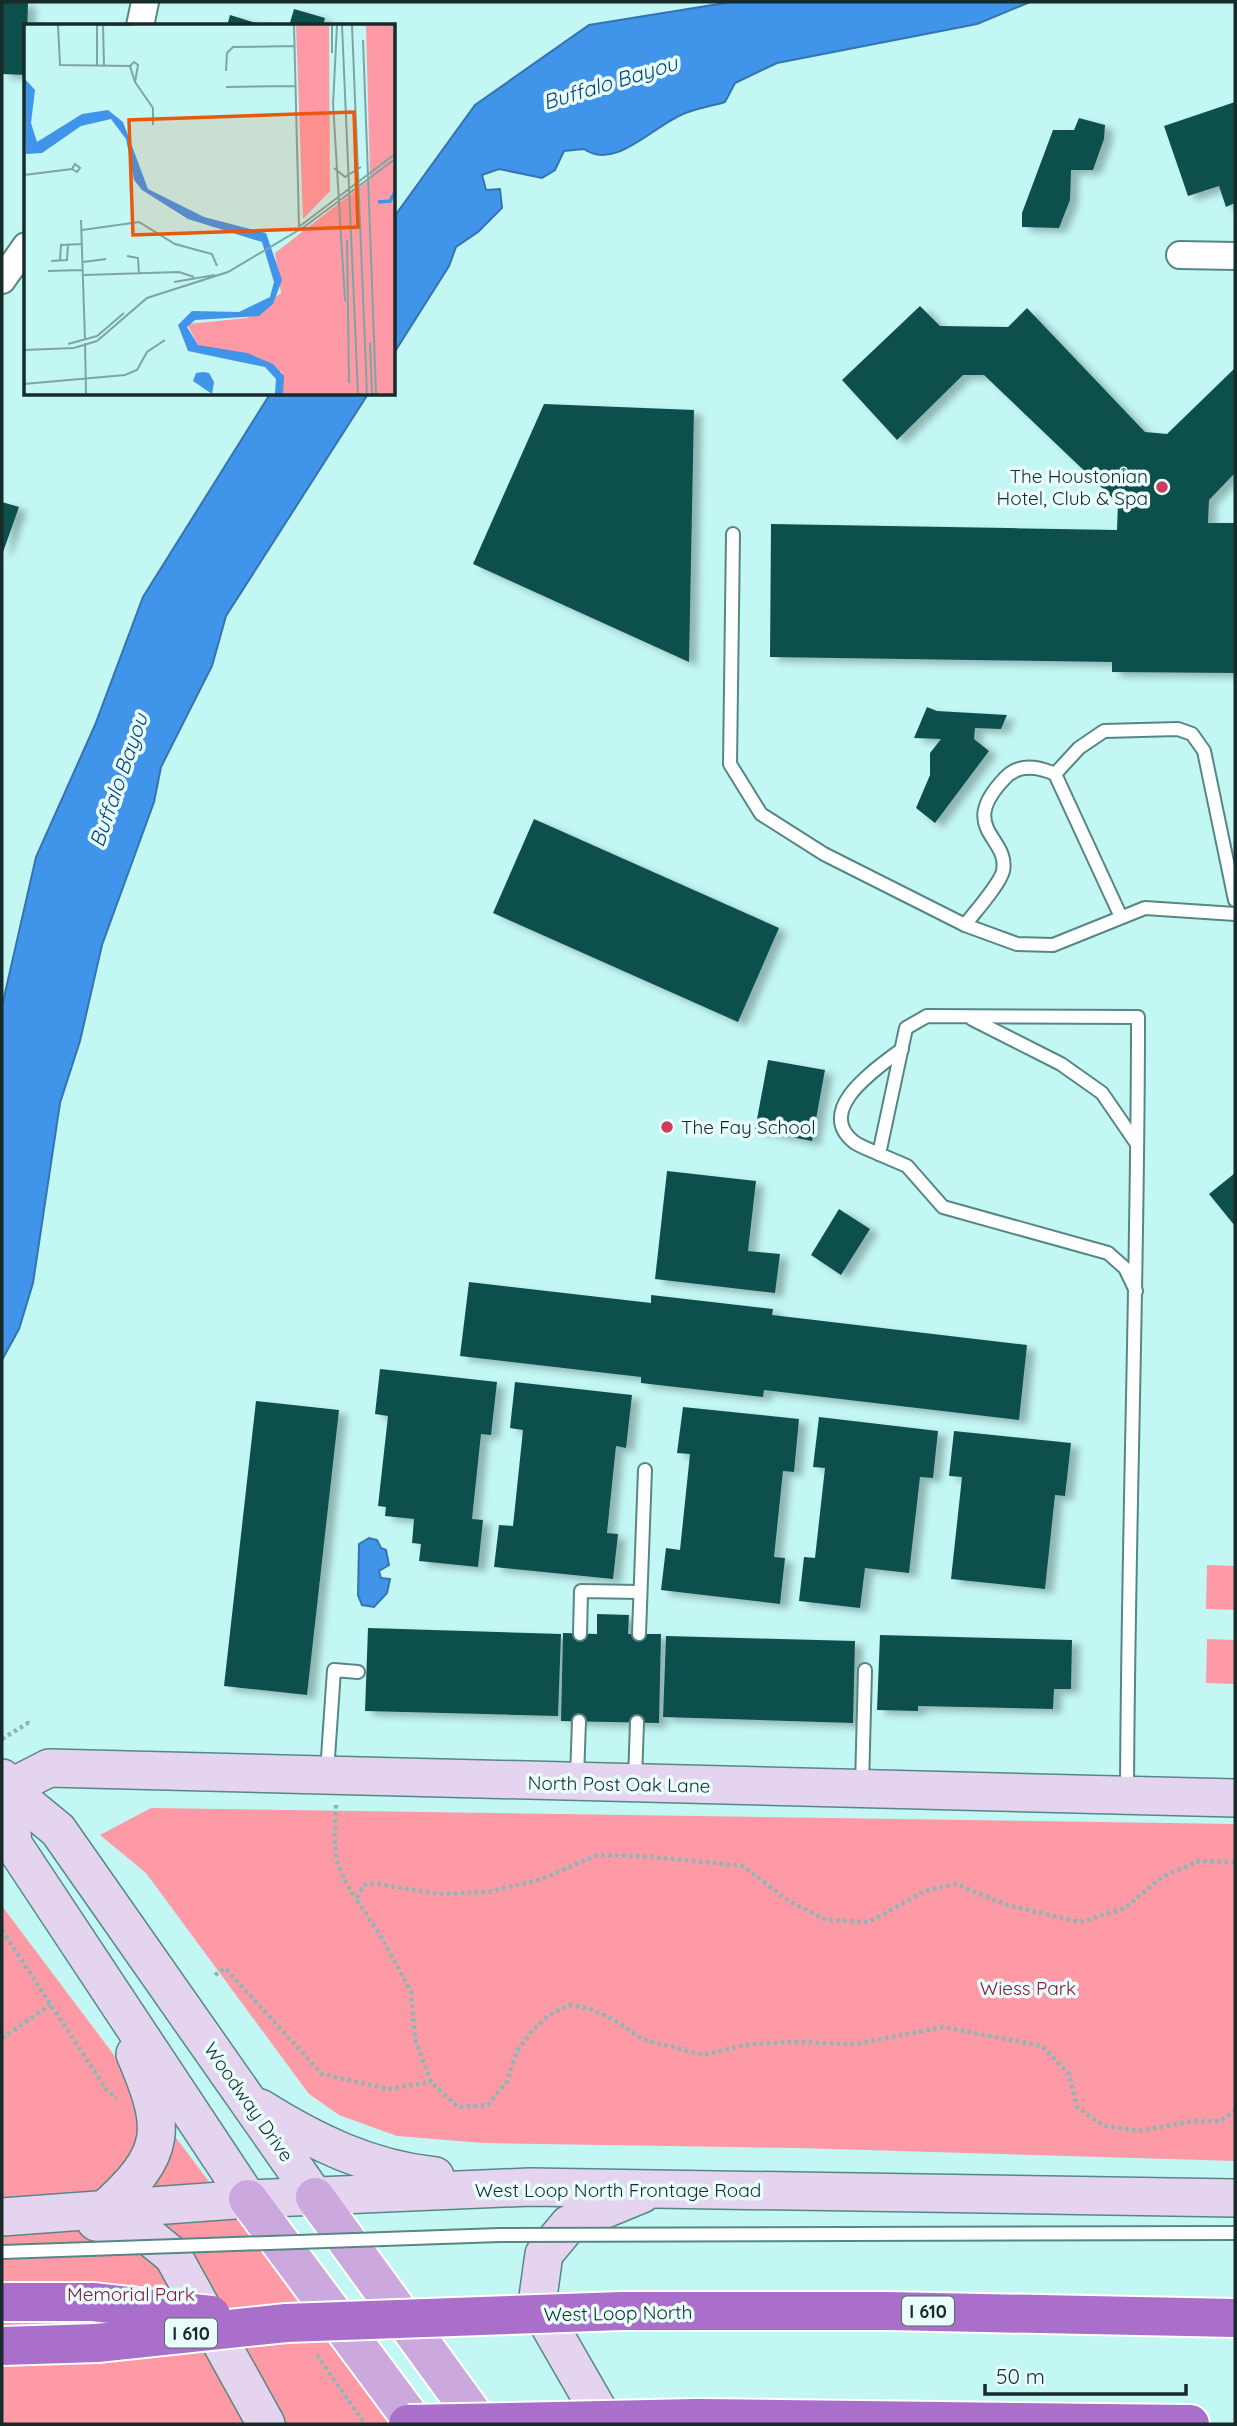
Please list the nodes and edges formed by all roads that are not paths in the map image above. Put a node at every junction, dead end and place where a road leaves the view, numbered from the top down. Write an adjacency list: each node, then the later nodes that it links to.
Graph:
1 (145, 2): 2 (street)
2 (140, 24)
3 (24, 249): 6 (street)
4 (1180, 255): 5 (street)
5 (1235, 256)
6 (2, 280)
7 (733, 534): 12 (lane)
8 (1055, 774): 9 (lane); 11 (lane); 12 (lane)
9 (1235, 900)
10 (1235, 914): 11 (lane)
11 (1121, 917): 12 (lane)
12 (965, 925)
13 (969, 1017): 14 (lane); 15 (lane); 15 (lane)
14 (902, 1049): 16 (lane); 16 (lane)
15 (1138, 1145): 17 (lane)
16 (879, 1154): 17 (lane)
17 (1136, 1291): 31 (lane)
18 (645, 1470): 19 (lane)
19 (640, 1592): 20 (lane); 21 (lane)
20 (580, 1634)
21 (639, 1634)
22 (865, 1670): 30 (lane)
23 (358, 1672): 26 (lane)
24 (579, 1721): 27 (lane)
25 (637, 1722): 28 (lane)
26 (332, 1776): 27 (main road, North Post Oak Lane); 29 (main road, North Post Oak Lane)
27 (577, 1783): 28 (main road, North Post Oak Lane)
28 (635, 1784): 30 (main road, North Post Oak Lane)
29 (4, 1787): 33 (main road); 34 (main road, Woodway Drive)
30 (862, 1790): 31 (main road, North Post Oak Lane)
31 (1127, 1796): 32 (main road, North Post Oak Lane)
32 (1235, 1798)
33 (103, 1979): 39 (main road); 40 (main road)
34 (247, 2100): 35 (main road); 37 (main road, Woodway Drive)
35 (530, 2187): 36 (main road, West Loop North Frontage Road); 37 (main road, West Loop North Frontage Road)
36 (659, 2187): 38 (main road, West Loop North Frontage Road); 53 (main road)
37 (315, 2197): 39 (main road, West Loop North Frontage Road); 52 (main road, Woodway Drive)
38 (1235, 2198)
39 (248, 2199): 40 (main road, West Loop North Frontage Road); 51 (main road)
40 (104, 2210): 41 (main road, West Loop North Frontage Road)
41 (52, 2214): 42 (main road, West Loop North Frontage Road); 49 (main road)
42 (2, 2217)
43 (1235, 2233): 44 (lane, bridge)
44 (2, 2252)
45 (2, 2302): 47 (highway, bridge)
46 (1235, 2318): 47 (highway, West Loop North / I 610, bridge)
47 (286, 2323): 48 (highway, West Loop North / I 610, bridge)
48 (2, 2347)
49 (266, 2424)
50 (408, 2424): 54 (highway, bridge)
51 (415, 2424)
52 (480, 2424)
53 (606, 2424)
54 (1190, 2424)

